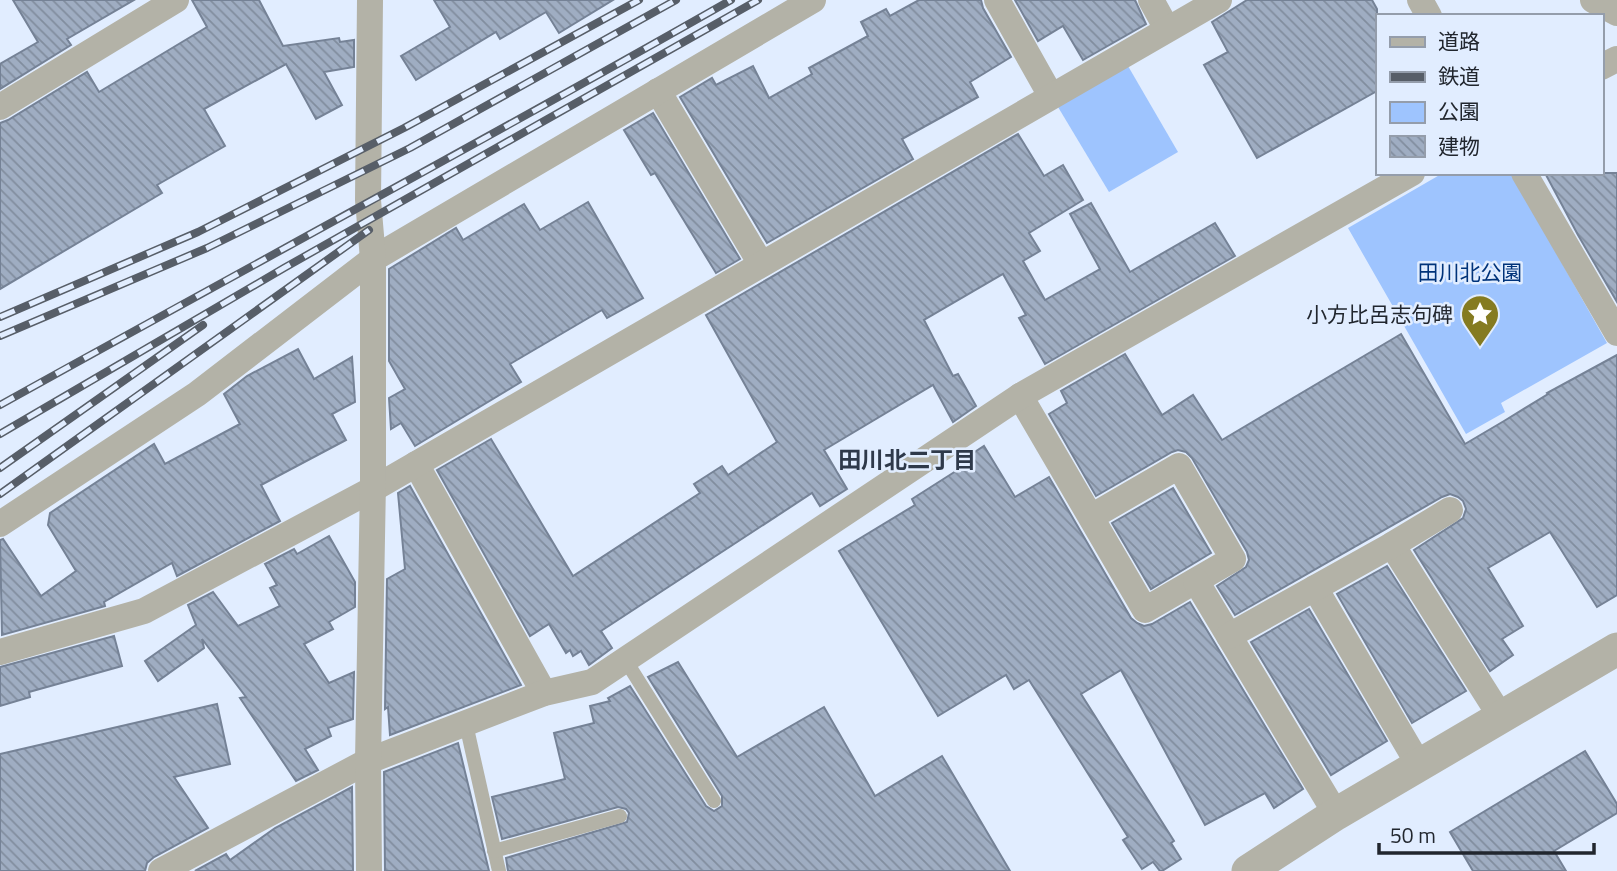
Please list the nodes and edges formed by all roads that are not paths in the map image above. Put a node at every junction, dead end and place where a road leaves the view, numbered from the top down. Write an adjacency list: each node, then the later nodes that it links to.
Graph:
1 (175, 0): 12 (street)
2 (370, 0): 15 (street)
3 (813, 0): 10 (street)
4 (1151, 0): 9 (street)
5 (1219, 0): 9 (street)
6 (1593, 0): 8 (street)
7 (1008, 4): 11 (street)
8 (1617, 13)
9 (1167, 29): 11 (street)
10 (658, 91): 15 (street); 16 (street)
11 (1051, 96): 16 (street)
12 (0, 107)
13 (1408, 175): 18 (street)
14 (1525, 175): 17 (street)
15 (373, 259): 20 (street); 23 (street)
16 (761, 264): 19 (street)
17 (1617, 332)
18 (1020, 396): 22 (street); 30 (street)
19 (416, 464): 20 (street); 31 (street)
20 (373, 489): 29 (street); 34 (street)
21 (1450, 510): 24 (street)
22 (1091, 517): 25 (street); 25 (street)
23 (0, 524)
24 (1392, 545): 26 (street); 32 (street)
25 (1196, 581): 27 (street)
26 (1315, 589): 27 (street); 35 (street)
27 (1230, 636): 37 (street)
28 (1617, 649): 32 (street)
29 (0, 652)
30 (626, 661): 31 (street); 36 (lane)
31 (544, 693): 33 (street)
32 (1501, 717): 35 (street)
33 (466, 724): 34 (street); 39 (lane)
34 (368, 761): 40 (street); 41 (street)
35 (1419, 765): 37 (street)
36 (714, 801)
37 (1336, 814): 43 (street)
38 (620, 816): 39 (lane)
39 (495, 851): 42 (lane)
40 (161, 871)
41 (369, 871)
42 (499, 871)
43 (1248, 871)

